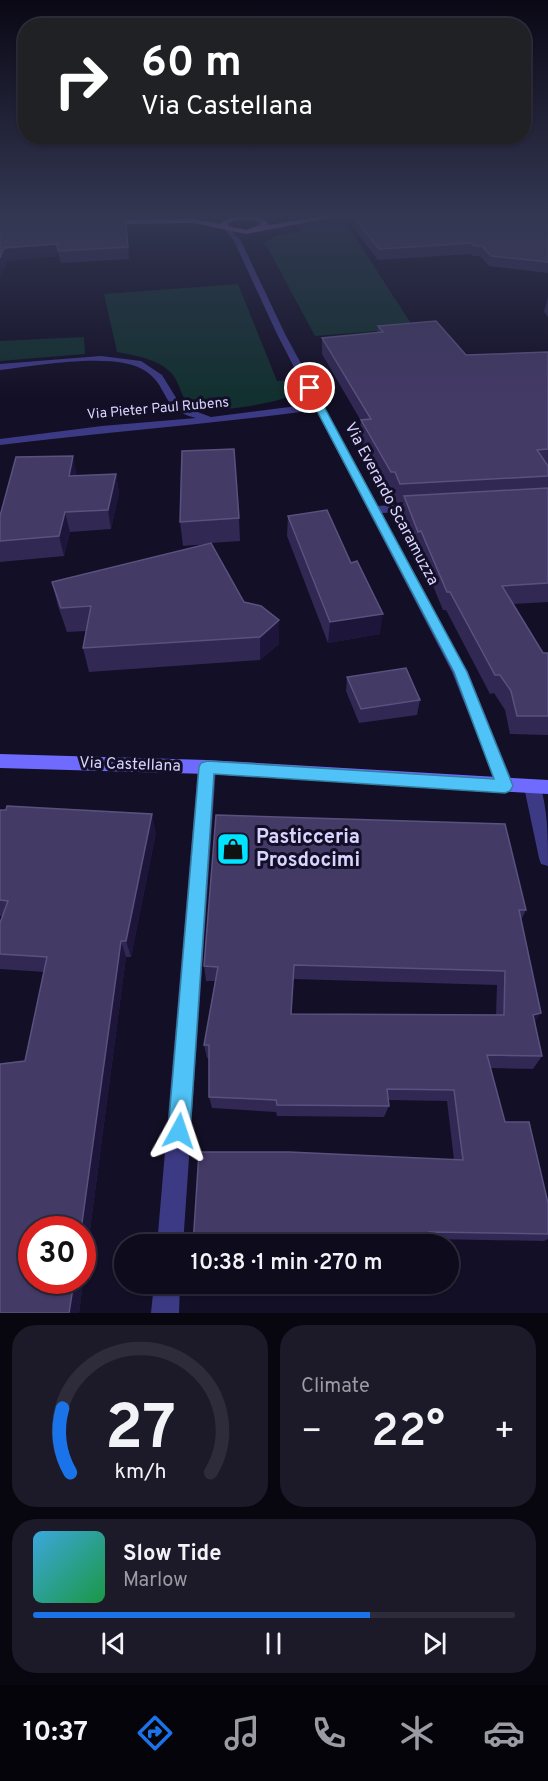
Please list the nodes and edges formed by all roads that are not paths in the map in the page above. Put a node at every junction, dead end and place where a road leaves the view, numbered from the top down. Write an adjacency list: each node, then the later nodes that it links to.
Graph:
1 (254, 276): 4 (street, Via Everardo Scaramuzza)
2 (0, 367): 3 (street)
3 (172, 403): 5 (street); 6 (street)
4 (319, 406): 5 (street, Via Pieter Paul Rubens); 9 (street, Via Everardo Scaramuzza)
5 (215, 420): 6 (street, Via Pieter Paul Rubens)
6 (102, 429): 7 (street, Via Pieter Paul Rubens)
7 (0, 442)
8 (429, 506): 9 (street)
9 (373, 510): 12 (street, Via Everardo Scaramuzza)
10 (0, 761): 11 (street, Via Castellana)
11 (207, 767): 12 (street, Via Castellana); 15 (street)
12 (505, 786): 13 (street, Via Castellana)
13 (540, 787): 14 (street)
14 (548, 858)
15 (171, 1234)
16 (166, 1294): 17 (street)
17 (165, 1313)

